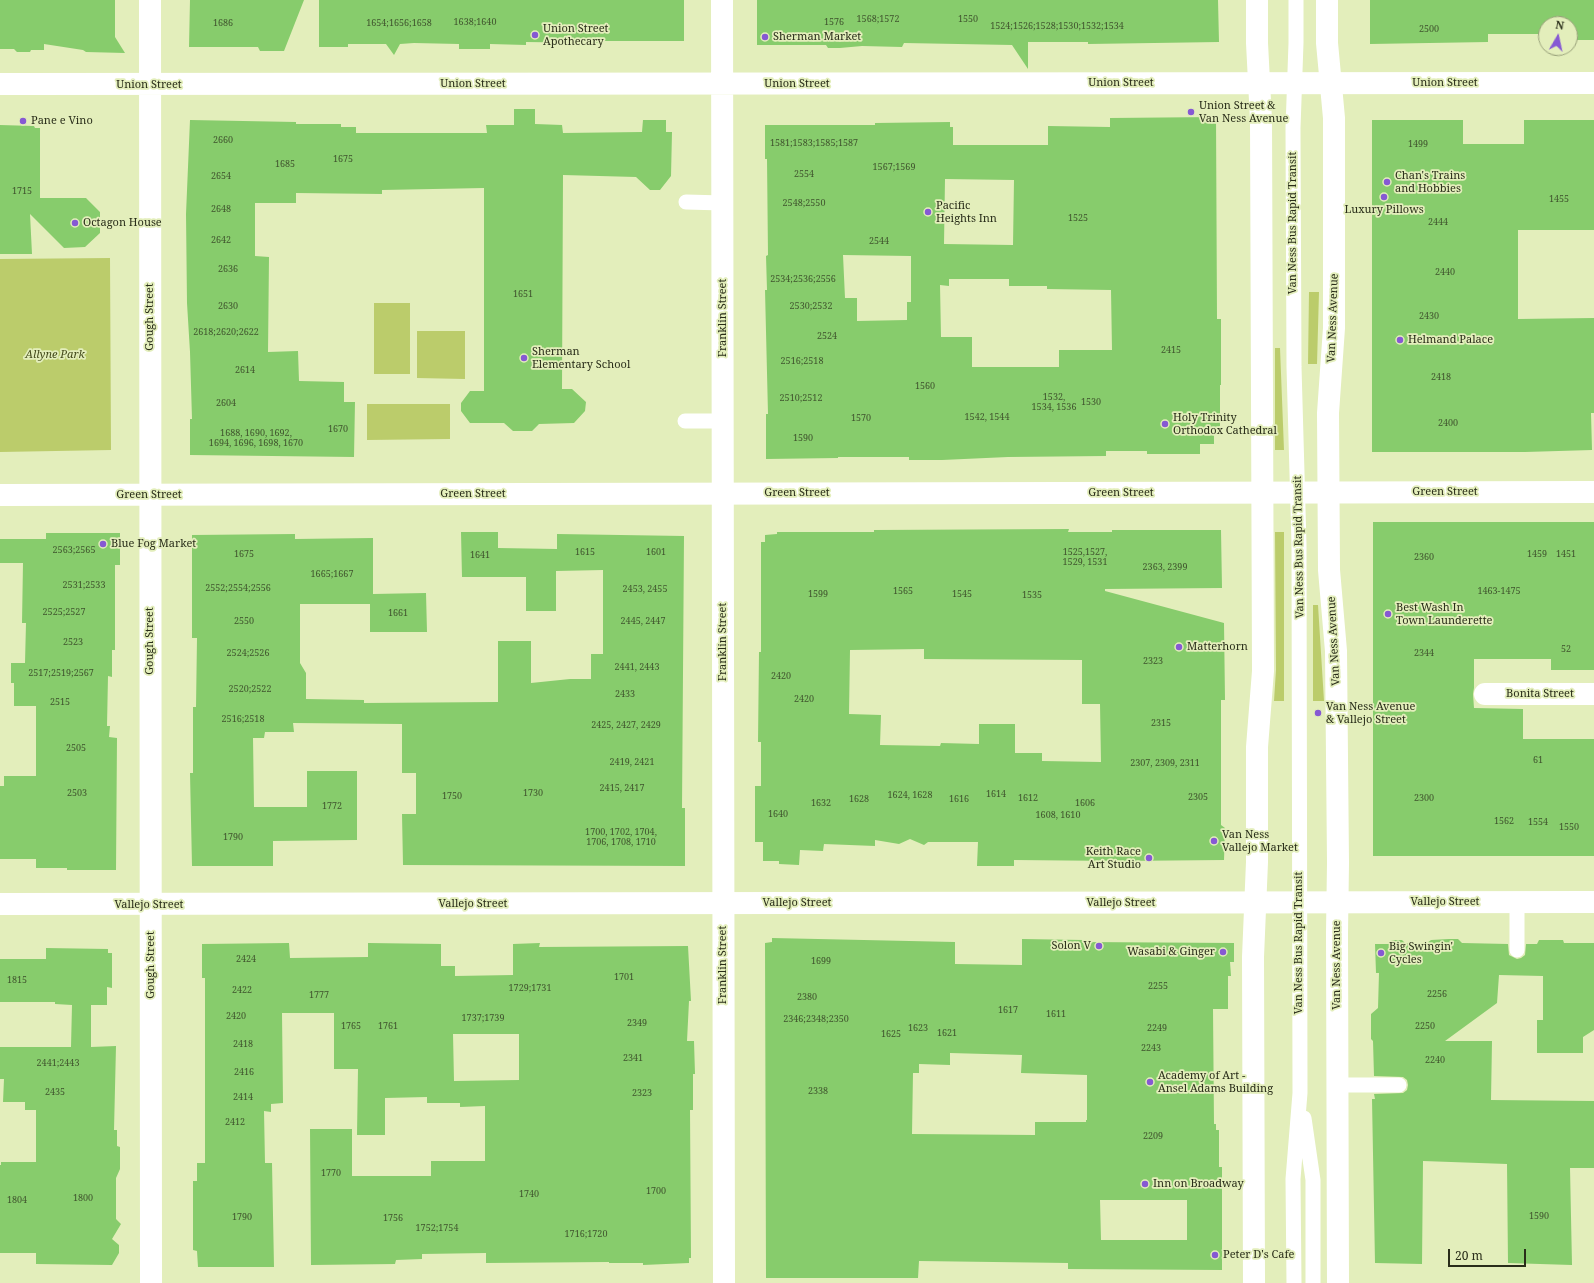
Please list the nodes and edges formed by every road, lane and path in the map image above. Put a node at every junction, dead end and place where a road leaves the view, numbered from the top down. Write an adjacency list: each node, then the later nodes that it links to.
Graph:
1 (150, 0): 12 (main road, Gough Street)
2 (722, 0): 11 (main road, Franklin Street)
3 (1257, 0): 6 (main road)
4 (1296, 0): 7 (lane, Van Ness Bus Rapid Transit)
5 (1327, 0): 8 (main road, Van Ness Avenue)
6 (1258, 83): 7 (main road, Union Street); 11 (main road, Union Street); 17 (main road)
7 (1295, 83): 8 (main road, Union Street); 18 (lane, Van Ness Bus Rapid Transit)
8 (1332, 83): 9 (main road, Union Street); 19 (main road, Van Ness Avenue)
9 (1594, 83)
10 (0, 84): 12 (main road, Union Street)
11 (722, 84): 12 (main road, Union Street); 14 (main road, Franklin Street)
12 (149, 85): 23 (main road, Gough Street)
13 (686, 202): 14 (lane)
14 (723, 203): 16 (main road, Franklin Street)
15 (685, 421): 16 (lane)
16 (723, 421): 21 (main road, Franklin Street)
17 (1262, 492): 18 (main road, Green Street); 21 (main road, Green Street); 29 (main road)
18 (1298, 492): 19 (main road, Green Street); 30 (lane, Van Ness Bus Rapid Transit)
19 (1329, 492): 20 (main road, Green Street); 26 (main road, Van Ness Avenue)
20 (1594, 492)
21 (723, 494): 23 (main road, Green Street); 32 (main road, Franklin Street)
22 (0, 495): 23 (main road, Green Street)
23 (150, 495): 33 (main road, Gough Street)
24 (1485, 694): 25 (main road, Bonita Street)
25 (1594, 694)
26 (1337, 902): 27 (main road, Vallejo Street); 30 (main road, Vallejo Street); 35 (main road, Van Ness Avenue)
27 (1517, 902): 28 (main road, Vallejo Street); 34 (lane)
28 (1594, 902)
29 (1255, 903): 30 (main road, Vallejo Street); 32 (main road, Vallejo Street); 40 (main road)
30 (1300, 903): 37 (lane, Van Ness Bus Rapid Transit)
31 (0, 904): 33 (main road, Vallejo Street)
32 (723, 904): 33 (main road, Vallejo Street); 39 (main road, Franklin Street)
33 (151, 905): 38 (main road, Gough Street)
34 (1517, 950)
35 (1338, 1085): 36 (lane); 43 (main road, Van Ness Avenue)
36 (1399, 1085)
37 (1300, 1093): 41 (lane, Van Ness Bus Rapid Transit); 42 (lane, Van Ness Bus Rapid Transit)
38 (152, 1283)
39 (724, 1283)
40 (1254, 1283)
41 (1294, 1283)
42 (1313, 1283)
43 (1338, 1283)

